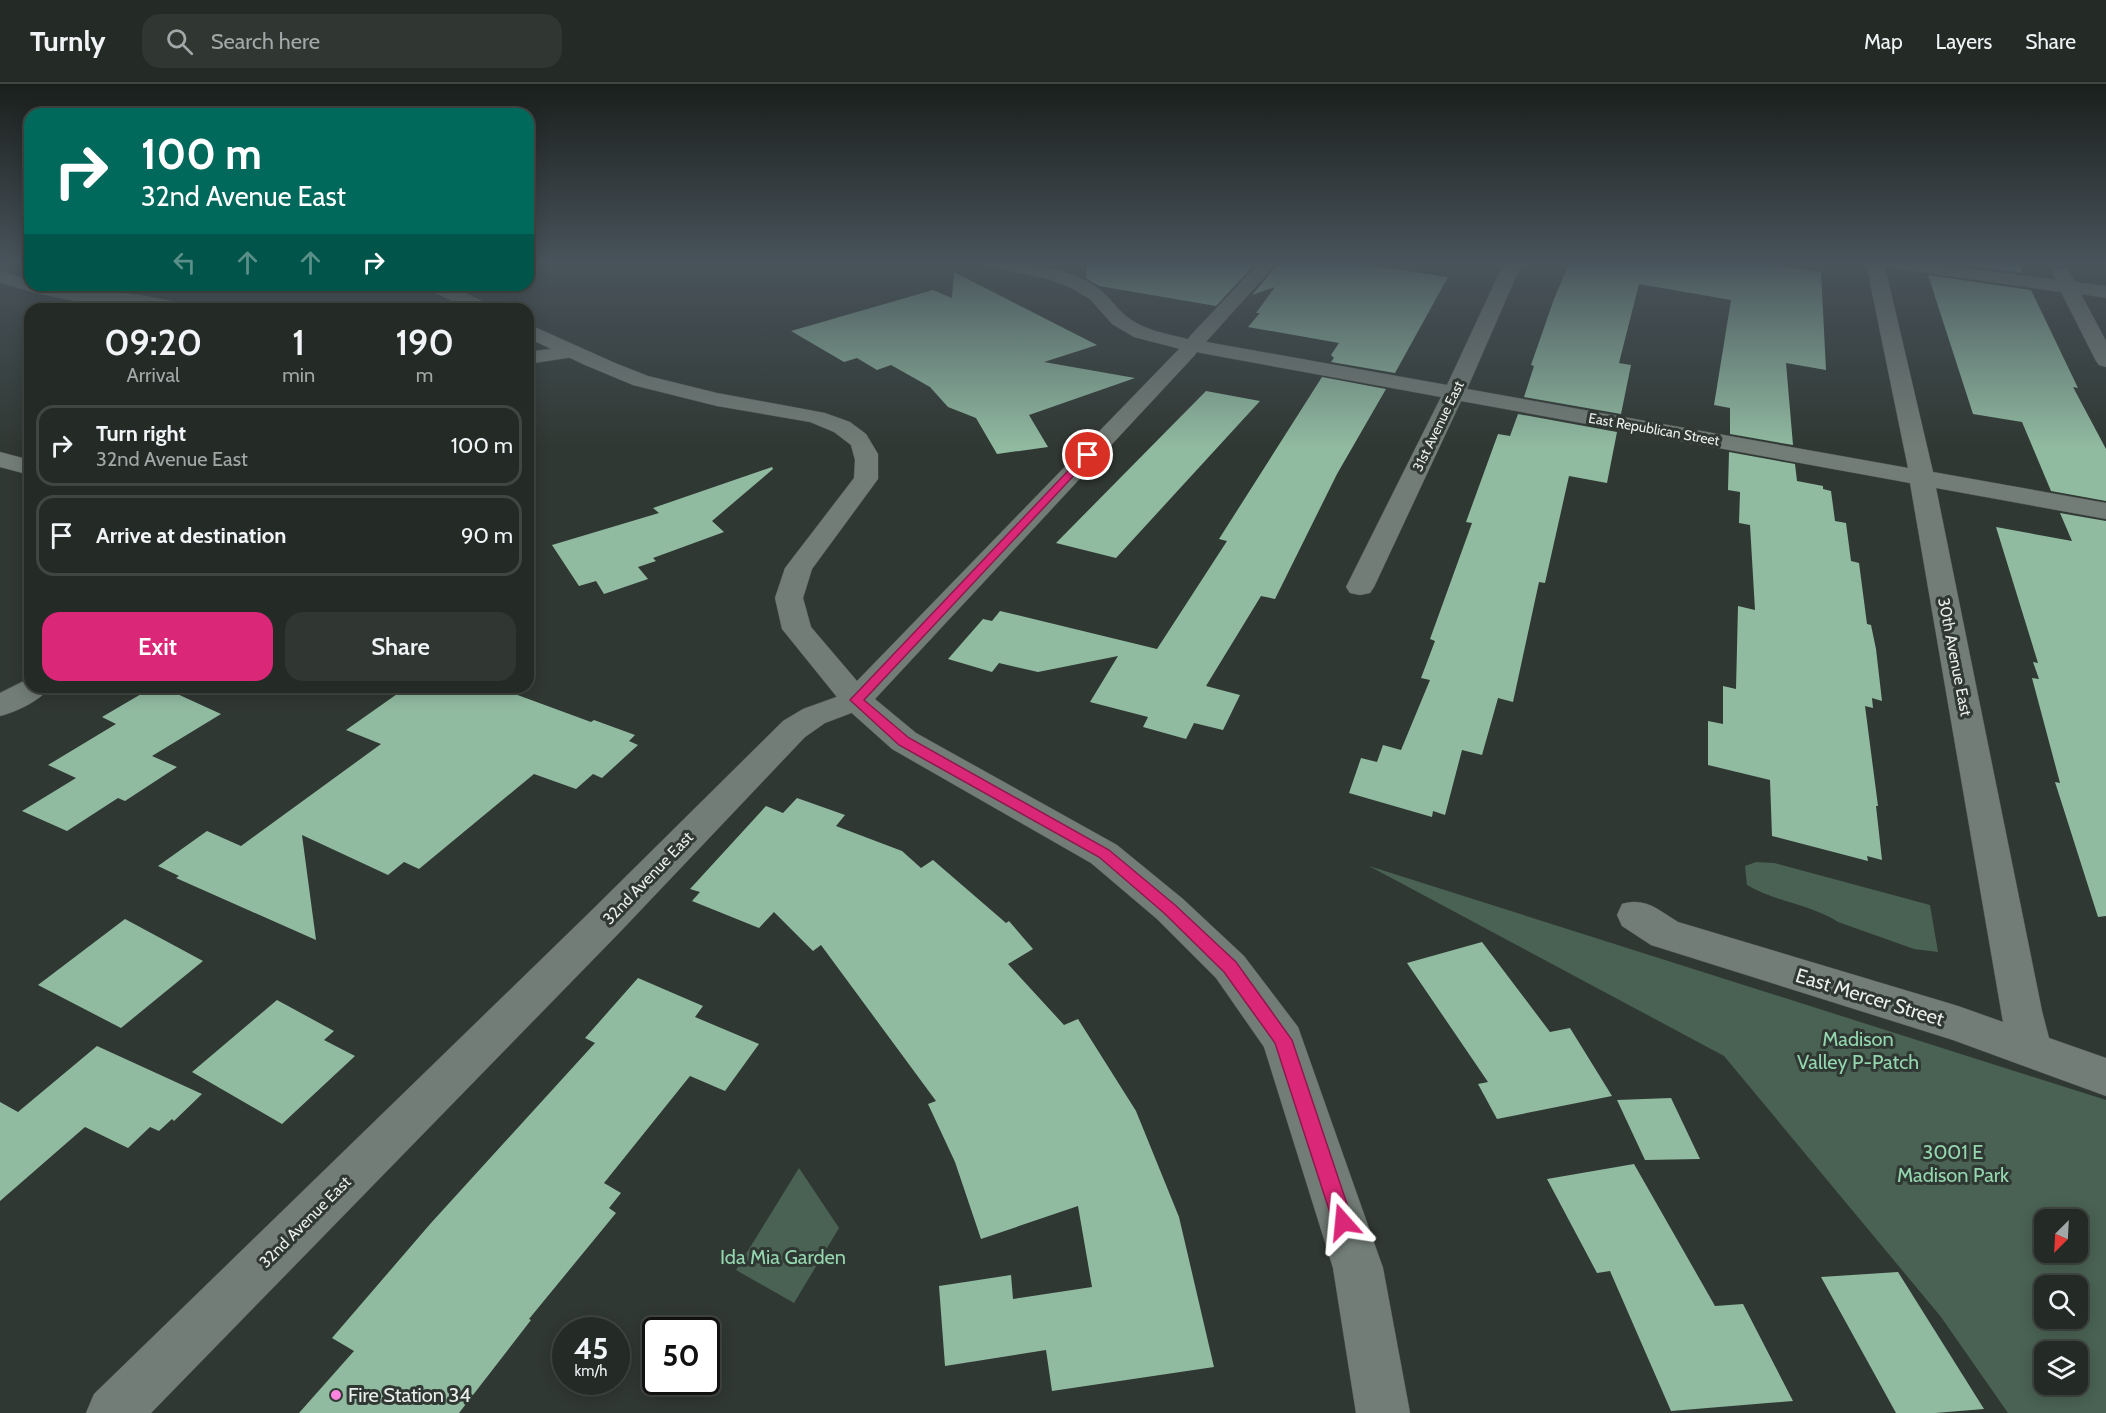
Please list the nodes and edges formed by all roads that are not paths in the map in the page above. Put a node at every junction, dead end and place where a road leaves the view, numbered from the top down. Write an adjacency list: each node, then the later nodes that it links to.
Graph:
1 (1127, 325): 7 (street, East Republican Street)
2 (1211, 325): 7 (street, 32nd Avenue East)
3 (1485, 325): 11 (street, 31st Avenue East)
4 (1888, 325): 14 (street, 30th Avenue East)
5 (2088, 325): 10 (street)
6 (534, 333): 8 (street)
7 (1192, 346): 11 (street, East Republican Street); 18 (street, 32nd Avenue East)
8 (573, 352): 9 (street); 18 (street)
9 (534, 357)
10 (2106, 361)
11 (1454, 393): 14 (street, East Republican Street); 16 (street, 31st Avenue East)
12 (0, 459): 13 (street)
13 (24, 466)
14 (1922, 479): 15 (street, East Republican Street); 21 (street, 30th Avenue East)
15 (2106, 511)
16 (1360, 587)
17 (24, 693): 19 (street)
18 (856, 700): 23 (street, 32nd Avenue East); 24 (street)
19 (0, 706)
20 (1636, 915): 21 (street, East Mercer Street)
21 (2031, 1052): 22 (street, East Mercer Street)
22 (2106, 1077)
23 (113, 1413)
24 (1383, 1413)

